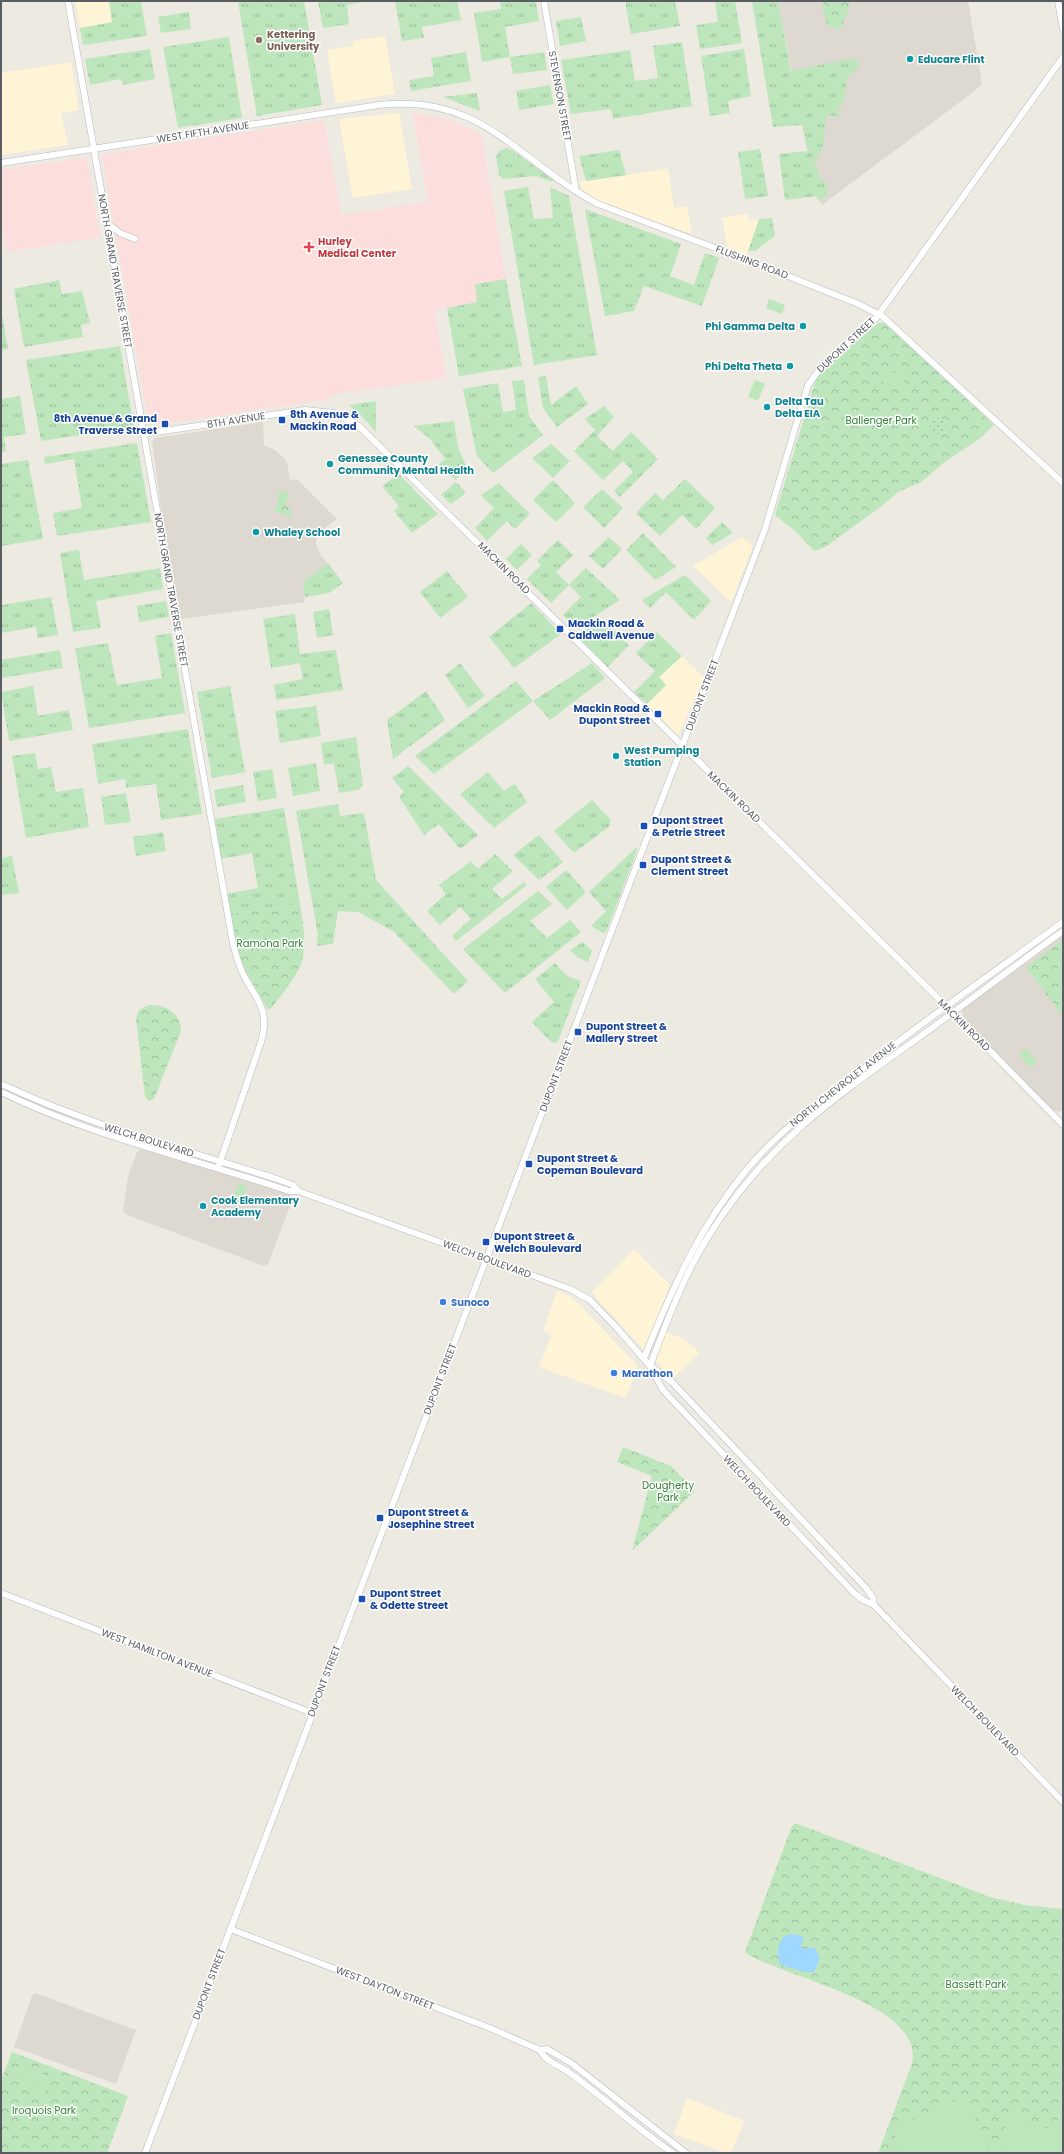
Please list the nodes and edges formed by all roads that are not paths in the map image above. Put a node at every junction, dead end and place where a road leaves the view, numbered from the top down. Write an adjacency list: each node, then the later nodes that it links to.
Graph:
1 (68, 1): 7 (street, NORTH GRAND TRAVERSE STREET)
2 (544, 1): 9 (street, STEVENSON STREET)
3 (1058, 1): 4 (street)
4 (1063, 29)
5 (1063, 57): 12 (street, DUPONT STREET)
6 (405, 103): 7 (street, WEST FIFTH AVENUE); 9 (street, FLUSHING ROAD)
7 (94, 149): 8 (street, WEST FIFTH AVENUE); 10 (street, NORTH GRAND TRAVERSE STREET)
8 (1, 163)
9 (576, 190): 12 (street, FLUSHING ROAD)
10 (106, 222): 11 (street); 14 (street, NORTH GRAND TRAVERSE STREET)
11 (135, 239)
12 (879, 314): 15 (street, FLUSHING ROAD); 16 (street, DUPONT STREET)
13 (329, 412): 14 (street, 8TH AVENUE); 16 (street, MACKIN ROAD)
14 (143, 434): 24 (street, NORTH GRAND TRAVERSE STREET)
15 (1063, 483)
16 (682, 746): 19 (street, MACKIN ROAD); 25 (street, DUPONT STREET)
17 (1063, 922): 19 (street, NORTH CHEVROLET AVENUE)
18 (1063, 931): 20 (street, NORTH CHEVROLET AVENUE)
19 (946, 1007): 20 (street, MACKIN ROAD); 26 (street, NORTH CHEVROLET AVENUE)
20 (952, 1012): 23 (street, MACKIN ROAD); 27 (street, NORTH CHEVROLET AVENUE)
21 (1, 1084): 24 (street, WELCH BOULEVARD)
22 (1, 1092): 24 (street, WELCH BOULEVARD)
23 (1063, 1125)
24 (219, 1165): 25 (street, WELCH BOULEVARD)
25 (486, 1259): 26 (street, WELCH BOULEVARD); 30 (street, DUPONT STREET)
26 (644, 1358): 27 (street, WELCH BOULEVARD)
27 (650, 1366): 29 (street, WELCH BOULEVARD); 29 (street, WELCH BOULEVARD)
28 (1, 1593): 30 (street, WEST HAMILTON AVENUE)
29 (874, 1605): 31 (street, WELCH BOULEVARD)
30 (312, 1713): 32 (street, DUPONT STREET)
31 (1063, 1802)
32 (230, 1929): 33 (street, WEST DAYTON STREET); 34 (street, DUPONT STREET)
33 (540, 2050): 35 (street, WEST DAYTON STREET); 36 (street, WEST DAYTON STREET)
34 (145, 2153)
35 (673, 2153)
36 (686, 2153)

